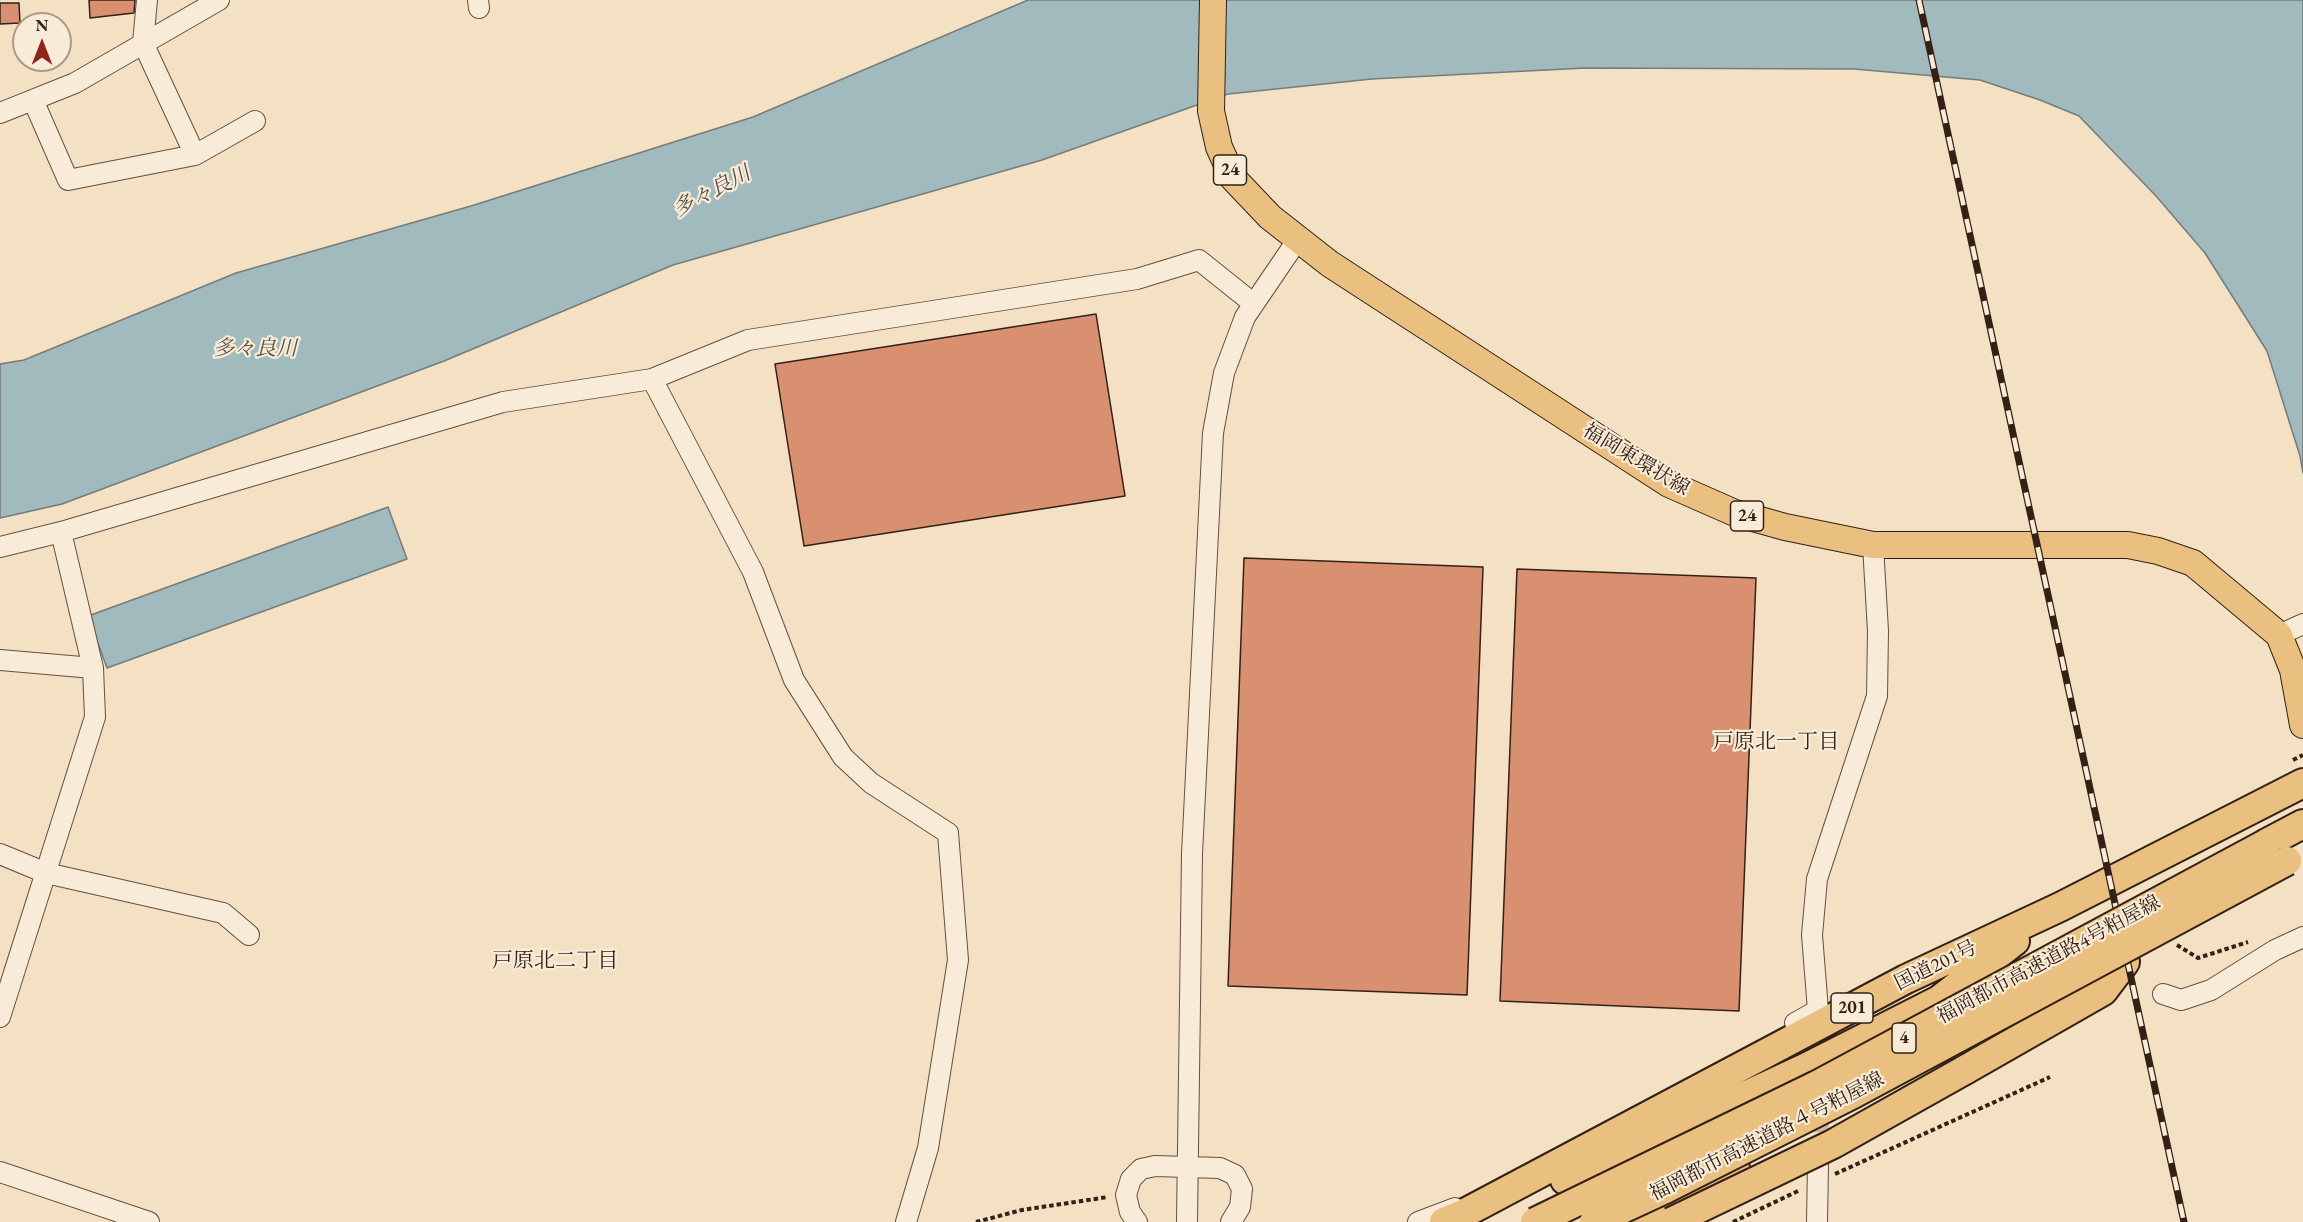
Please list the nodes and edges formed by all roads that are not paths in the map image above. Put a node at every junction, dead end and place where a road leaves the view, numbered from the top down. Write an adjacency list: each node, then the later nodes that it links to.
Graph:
1 (147, 0): 4 (street)
2 (219, 0): 4 (street)
3 (1213, 0): 9 (main road, 福岡東環状線 / 24)
4 (143, 43): 5 (street); 8 (street)
5 (33, 100): 6 (street); 8 (street)
6 (0, 113)
7 (255, 121): 8 (street)
8 (195, 155)
9 (1298, 239): 10 (street); 13 (main road, 福岡東環状線 / 24)
10 (1254, 304): 11 (street); 31 (street)
11 (652, 379): 12 (street); 35 (street)
12 (61, 532): 14 (street); 18 (street)
13 (1873, 545): 16 (main road, 福岡東環状線 / 24); 39 (street)
14 (0, 547)
15 (2303, 624): 16 (street)
16 (2279, 635): 19 (main road, 福岡東環状線 / 24)
17 (0, 660): 18 (street)
18 (93, 668): 24 (street)
19 (2303, 725)
20 (2303, 783): 25 (highway, 国道201号 / 201)
21 (2303, 824): 42 (highway, 福岡都市高速道路4号粕屋線 / 4, bridge)
22 (0, 854): 24 (street)
23 (2295, 863): 28 (highway); 43 (highway, 福岡都市高速道路４号粕屋線, bridge)
24 (46, 873): 26 (street); 30 (street)
25 (2060, 907): 40 (highway, 国道201号 / 201); 41 (highway)
26 (249, 935)
27 (2303, 937): 29 (street)
28 (2125, 962): 44 (highway); 45 (highway, bridge)
29 (2163, 994)
30 (0, 1017)
31 (1188, 1166): 36 (street); 37 (street); 38 (street)
32 (0, 1172): 34 (street)
33 (1818, 1173): 46 (street)
34 (149, 1222)
35 (906, 1222)
36 (1137, 1222)
37 (1187, 1222)
38 (1231, 1222)
39 (1418, 1222)
40 (1444, 1222)
41 (1474, 1222)
42 (1535, 1222)
43 (1594, 1222)
44 (1634, 1222)
45 (1671, 1222)
46 (1817, 1222)

